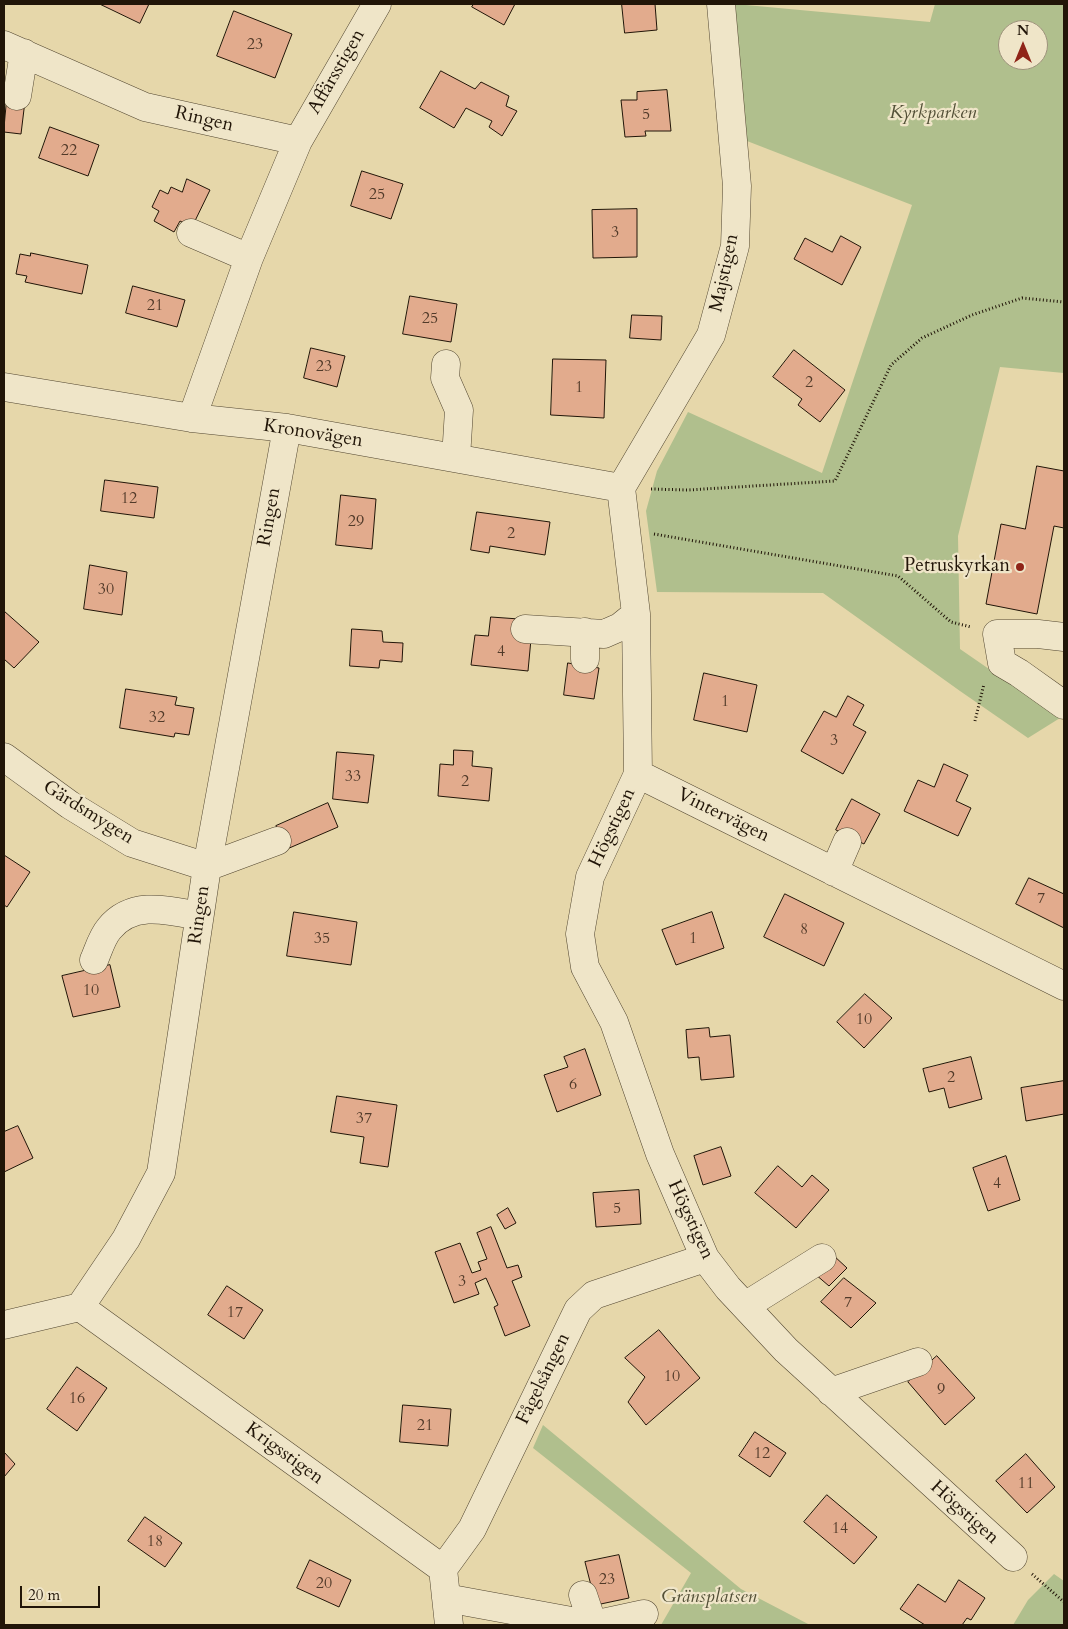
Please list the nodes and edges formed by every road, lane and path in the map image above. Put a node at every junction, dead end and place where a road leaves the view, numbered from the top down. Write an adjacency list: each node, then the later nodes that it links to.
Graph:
1 (376, 4): 5 (street, Affärsstigen)
2 (720, 4): 14 (street, Majstigen)
3 (14, 49): 4 (street); 5 (street, Ringen)
4 (17, 96)
5 (298, 141): 7 (street)
6 (191, 233): 7 (street)
7 (249, 258): 11 (street)
8 (1064, 302): 14 (path)
9 (446, 364): 13 (street)
10 (4, 387): 11 (street, Kronovägen)
11 (192, 418): 12 (street, Kronovägen)
12 (287, 428): 13 (street, Kronovägen); 27 (street, Ringen)
13 (456, 458): 14 (street, Kronovägen)
14 (621, 488): 15 (street)
15 (626, 530): 16 (street); 19 (path)
16 (636, 614): 18 (street); 24 (street)
17 (525, 629): 18 (street)
18 (584, 632): 21 (street)
19 (997, 634): 20 (street); 22 (street)
20 (1064, 637)
21 (585, 659)
22 (1064, 705)
23 (4, 757): 27 (street, Gärdsmygen)
24 (638, 774): 28 (street, Vintervägen); 32 (street, Högstigen)
25 (277, 841): 27 (street)
26 (847, 842): 28 (street)
27 (207, 868): 29 (street, Ringen)
28 (834, 872): 31 (street, Vintervägen)
29 (199, 916): 30 (street); 35 (street, Ringen)
30 (94, 960)
31 (1064, 986)
32 (704, 1258): 34 (street, Högstigen); 40 (street, Fågelsången)
33 (822, 1258): 34 (street)
34 (745, 1306): 38 (street, Högstigen)
35 (80, 1307): 36 (street); 40 (street, Krigsstigen)
36 (4, 1324)
37 (918, 1362): 38 (street)
38 (832, 1392): 39 (street, Högstigen)
39 (1013, 1557): 43 (path, Högstigen)
40 (443, 1569): 42 (street)
41 (583, 1596): 46 (street)
42 (446, 1598): 45 (street); 46 (street)
43 (1064, 1602)
44 (644, 1614): 46 (street)
45 (449, 1625)
46 (593, 1625)

